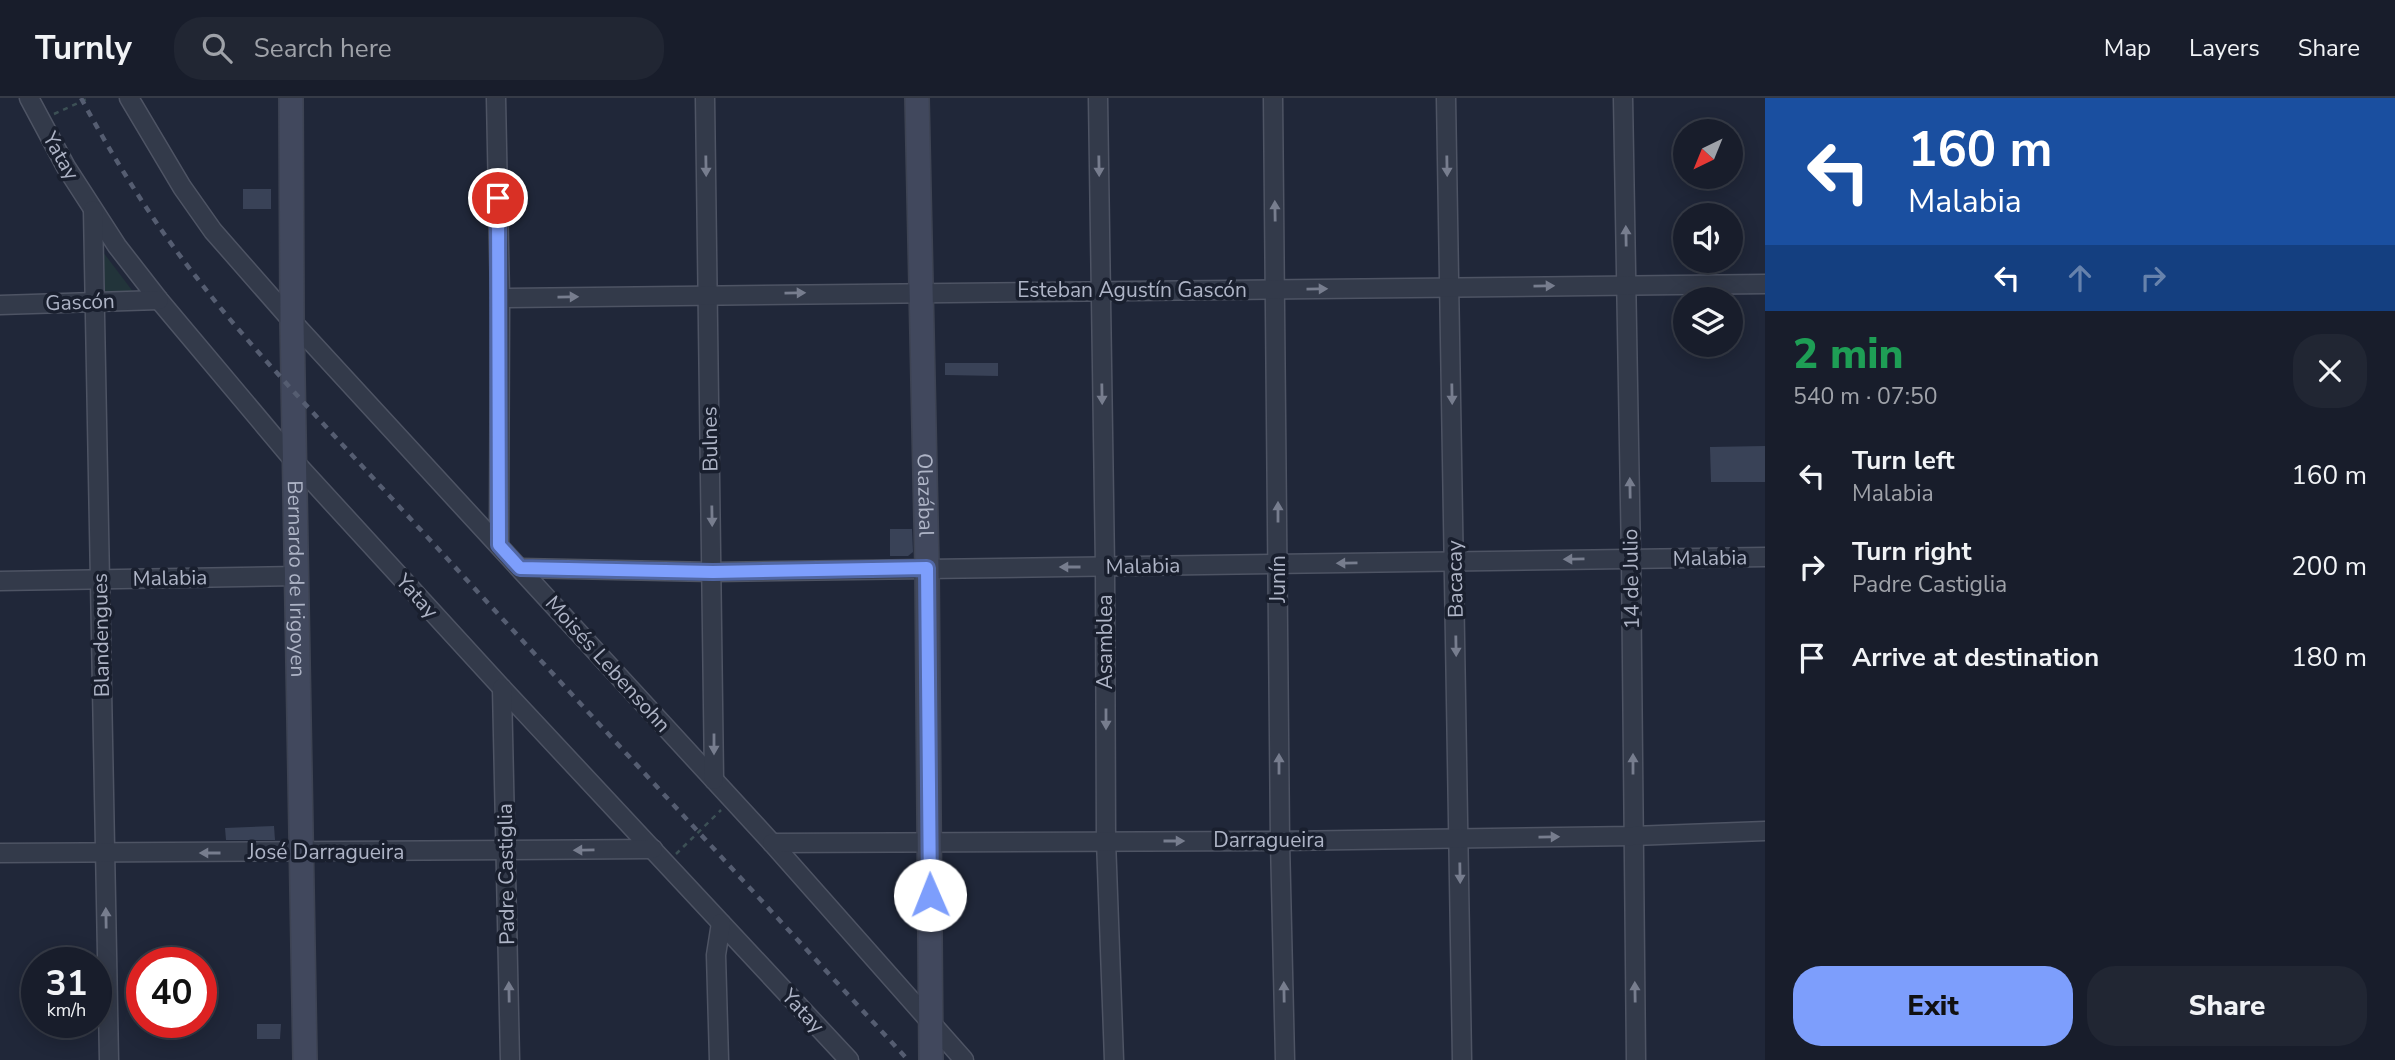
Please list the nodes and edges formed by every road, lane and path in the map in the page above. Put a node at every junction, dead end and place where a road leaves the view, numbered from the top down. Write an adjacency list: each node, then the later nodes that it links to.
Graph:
1 (29, 98): 12 (street, Yatay)
2 (89, 98): 12 (path)
3 (130, 98): 25 (street, Moisés Lebensohn)
4 (291, 98): 25 (street, Bernardo de Irigoyen)
5 (496, 98): 21 (street)
6 (705, 98): 20 (street, Bulnes, one-way to 20)
7 (917, 98): 19 (street, Olazábal)
8 (1098, 98): 18 (street, Asamblea, one-way to 18)
9 (1273, 98): 17 (street, Junín, one-way to 9)
10 (1446, 98): 16 (street, Bacacay, one-way to 16)
11 (1623, 98): 15 (street, 14 de Julio, one-way to 11)
12 (41, 119): 13 (street, Yatay)
13 (93, 210): 22 (street, Yatay); 23 (street, Blandengues)
14 (1765, 284): 15 (street, Esteban Agustín Gascón)
15 (1627, 285): 16 (street, Esteban Agustín Gascón, one-way to 15); 29 (street, 14 de Julio, one-way to 15)
16 (1450, 287): 17 (street, Esteban Agustín Gascón, one-way to 16); 30 (street, Bacacay, one-way to 30)
17 (1276, 289): 18 (street, Esteban Agustín Gascón); 31 (street, Junín, one-way to 17)
18 (1100, 290): 19 (street, Esteban Agustín Gascón); 32 (street, Asamblea, one-way to 32)
19 (921, 292): 20 (street, Esteban Agustín Gascón, one-way to 19); 34 (street, Olazábal)
20 (708, 294): 21 (street, Esteban Agustín Gascón, one-way to 20); 35 (street, Bulnes, one-way to 35)
21 (500, 298): 27 (street)
22 (159, 300): 23 (street, Gascón); 26 (street, Yatay)
23 (96, 302): 24 (street, Gascón); 37 (street, Blandengues)
24 (0, 305)
25 (292, 321): 26 (street, Bernardo de Irigoyen); 27 (street, Moisés Lebensohn)
26 (295, 462): 36 (street, Bernardo de Irigoyen); 39 (street, Yatay)
27 (499, 545): 33 (street, Moisés Lebensohn)
28 (1765, 557): 29 (street, Malabia)
29 (1631, 559): 30 (street, Malabia, one-way to 30); 43 (street, 14 de Julio, one-way to 29)
30 (1455, 561): 31 (street, Malabia, one-way to 31); 44 (street, Bacacay, one-way to 44)
31 (1278, 564): 32 (street, Malabia); 46 (street, Junín, one-way to 31)
32 (1105, 567): 34 (street, Malabia, one-way to 34); 45 (street, Asamblea, one-way to 45)
33 (520, 568): 35 (street, Malabia); 40 (street, Moisés Lebensohn)
34 (927, 568): 35 (street, Malabia); 48 (street, Olazábal)
35 (713, 572): 40 (street, Bulnes, one-way to 40)
36 (298, 576): 37 (street, Malabia); 50 (street, Bernardo de Irigoyen)
37 (100, 580): 38 (street, Malabia); 53 (street, Blandengues)
38 (0, 581)
39 (502, 688): 49 (street, Yatay); 51 (street, Padre Castiglia)
40 (715, 780): 41 (street, Moisés Lebensohn)
41 (732, 800): 47 (street, Moisés Lebensohn); 54 (path)
42 (1765, 831): 43 (street, Darragueira)
43 (1633, 836): 44 (street, Darragueira, one-way to 43); 67 (street, 14 de Julio, one-way to 43)
44 (1459, 838): 46 (street, Darragueira); 66 (street, Bacacay, one-way to 66)
45 (1106, 840): 46 (street, Darragueira, one-way to 46); 48 (street, Darragueira); 64 (street, Asamblea)
46 (1280, 841): 65 (street, Junín, one-way to 46)
47 (772, 843): 48 (street, Darragueira); 56 (street, Moisés Lebensohn)
48 (929, 844): 56 (street, Olazábal)
49 (653, 849): 51 (street, José Darragueira, one-way to 51); 54 (street, Yatay)
50 (303, 852): 51 (street, José Darragueira); 53 (street, José Darragueira, one-way to 53); 58 (street, Bernardo de Irigoyen)
51 (506, 852): 59 (street, Padre Castiglia, one-way to 51)
52 (0, 853): 53 (street, José Darragueira)
53 (104, 854): 57 (street, Blandengues, one-way to 53)
54 (666, 864): 55 (street, Yatay)
55 (721, 923): 60 (street); 61 (street, Yatay)
56 (931, 1025): 62 (street, Olazábal); 63 (street, Moisés Lebensohn)
57 (109, 1060)
58 (306, 1060)
59 (510, 1060)
60 (719, 1060)
61 (849, 1060)
62 (931, 1060)
63 (964, 1060)
64 (1114, 1060)
65 (1286, 1060)
66 (1462, 1060)
67 (1636, 1060)

